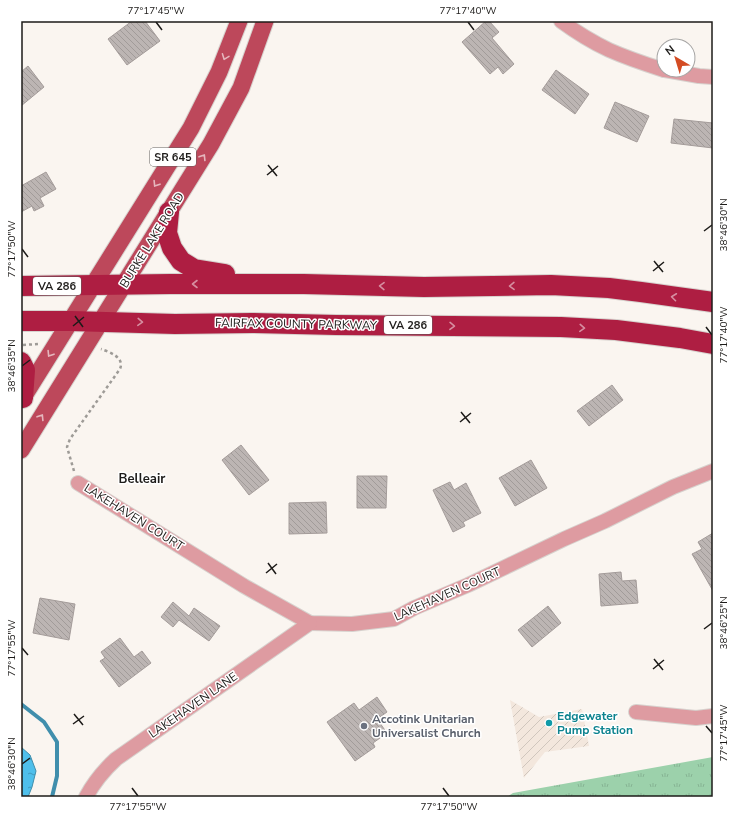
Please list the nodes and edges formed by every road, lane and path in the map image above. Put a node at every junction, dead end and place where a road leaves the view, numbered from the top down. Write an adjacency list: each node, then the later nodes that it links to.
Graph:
1 (239, 21): 9 (main road, SR 645, one-way to 9)
2 (265, 21): 7 (main road, BURKE LAKE ROAD / SR 645, one-way to 2)
3 (561, 21): 4 (street)
4 (656, 67)
5 (696, 75): 6 (street)
6 (713, 77)
7 (169, 212): 8 (highway); 10 (main road, BURKE LAKE ROAD / SR 645)
8 (304, 284): 10 (highway, VA 286, one-way to 10); 12 (highway, VA 286, one-way to 8)
9 (92, 285): 10 (highway, VA 286); 11 (highway, VA 286); 14 (main road, SR 645)
10 (124, 285): 15 (main road, BURKE LAKE ROAD / SR 645)
11 (21, 286)
12 (713, 302)
13 (21, 321): 14 (highway, FAIRFAX COUNTY PARKWAY / VA 286)
14 (71, 321): 15 (highway, FAIRFAX COUNTY PARKWAY / VA 286); 20 (main road, SR 645, one-way to 20)
15 (101, 322): 16 (highway, FAIRFAX COUNTY PARKWAY / VA 286, one-way to 16); 21 (main road, BURKE LAKE ROAD / SR 645, one-way to 15)
16 (713, 344)
17 (44, 345): 19 (path)
18 (102, 349): 23 (path)
19 (22, 353): 20 (highway)
20 (22, 399)
21 (21, 450)
22 (713, 471): 24 (street, LAKEHAVEN COURT)
23 (78, 482): 24 (street, LAKEHAVEN COURT)
24 (310, 623): 27 (street, LAKEHAVEN LANE)
25 (636, 712): 26 (street)
26 (713, 716)
27 (86, 797)

